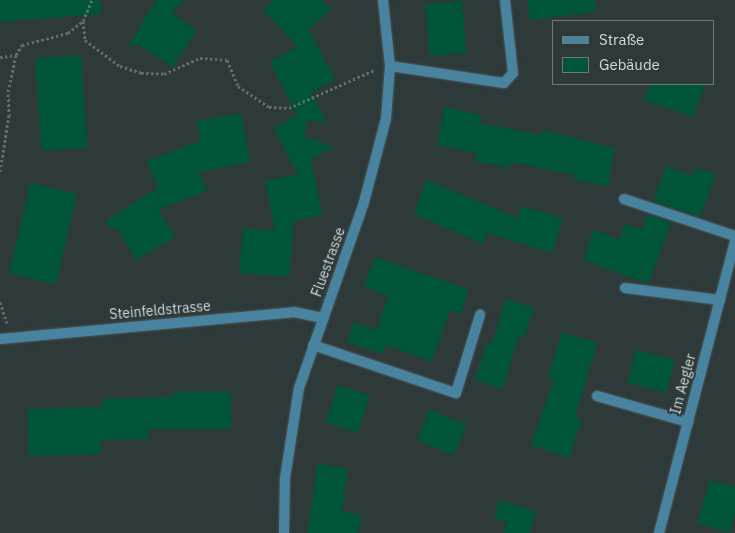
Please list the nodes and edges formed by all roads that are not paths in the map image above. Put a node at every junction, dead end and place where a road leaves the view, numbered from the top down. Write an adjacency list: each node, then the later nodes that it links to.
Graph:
1 (383, 0): 3 (street, Fluestrasse)
2 (505, 0): 3 (street)
3 (390, 66): 10 (street, Fluestrasse)
4 (624, 200): 5 (street)
5 (735, 236)
6 (735, 242): 8 (street, Im Aegler)
7 (625, 288): 8 (street)
8 (720, 300): 14 (street, Im Aegler)
9 (480, 315): 12 (street)
10 (323, 318): 11 (street, Steinfeldstrasse); 12 (street, Fluestrasse)
11 (0, 339)
12 (313, 345): 15 (street, Fluestrasse)
13 (597, 396): 14 (street)
14 (688, 422): 16 (street, Im Aegler)
15 (284, 533)
16 (658, 533)

